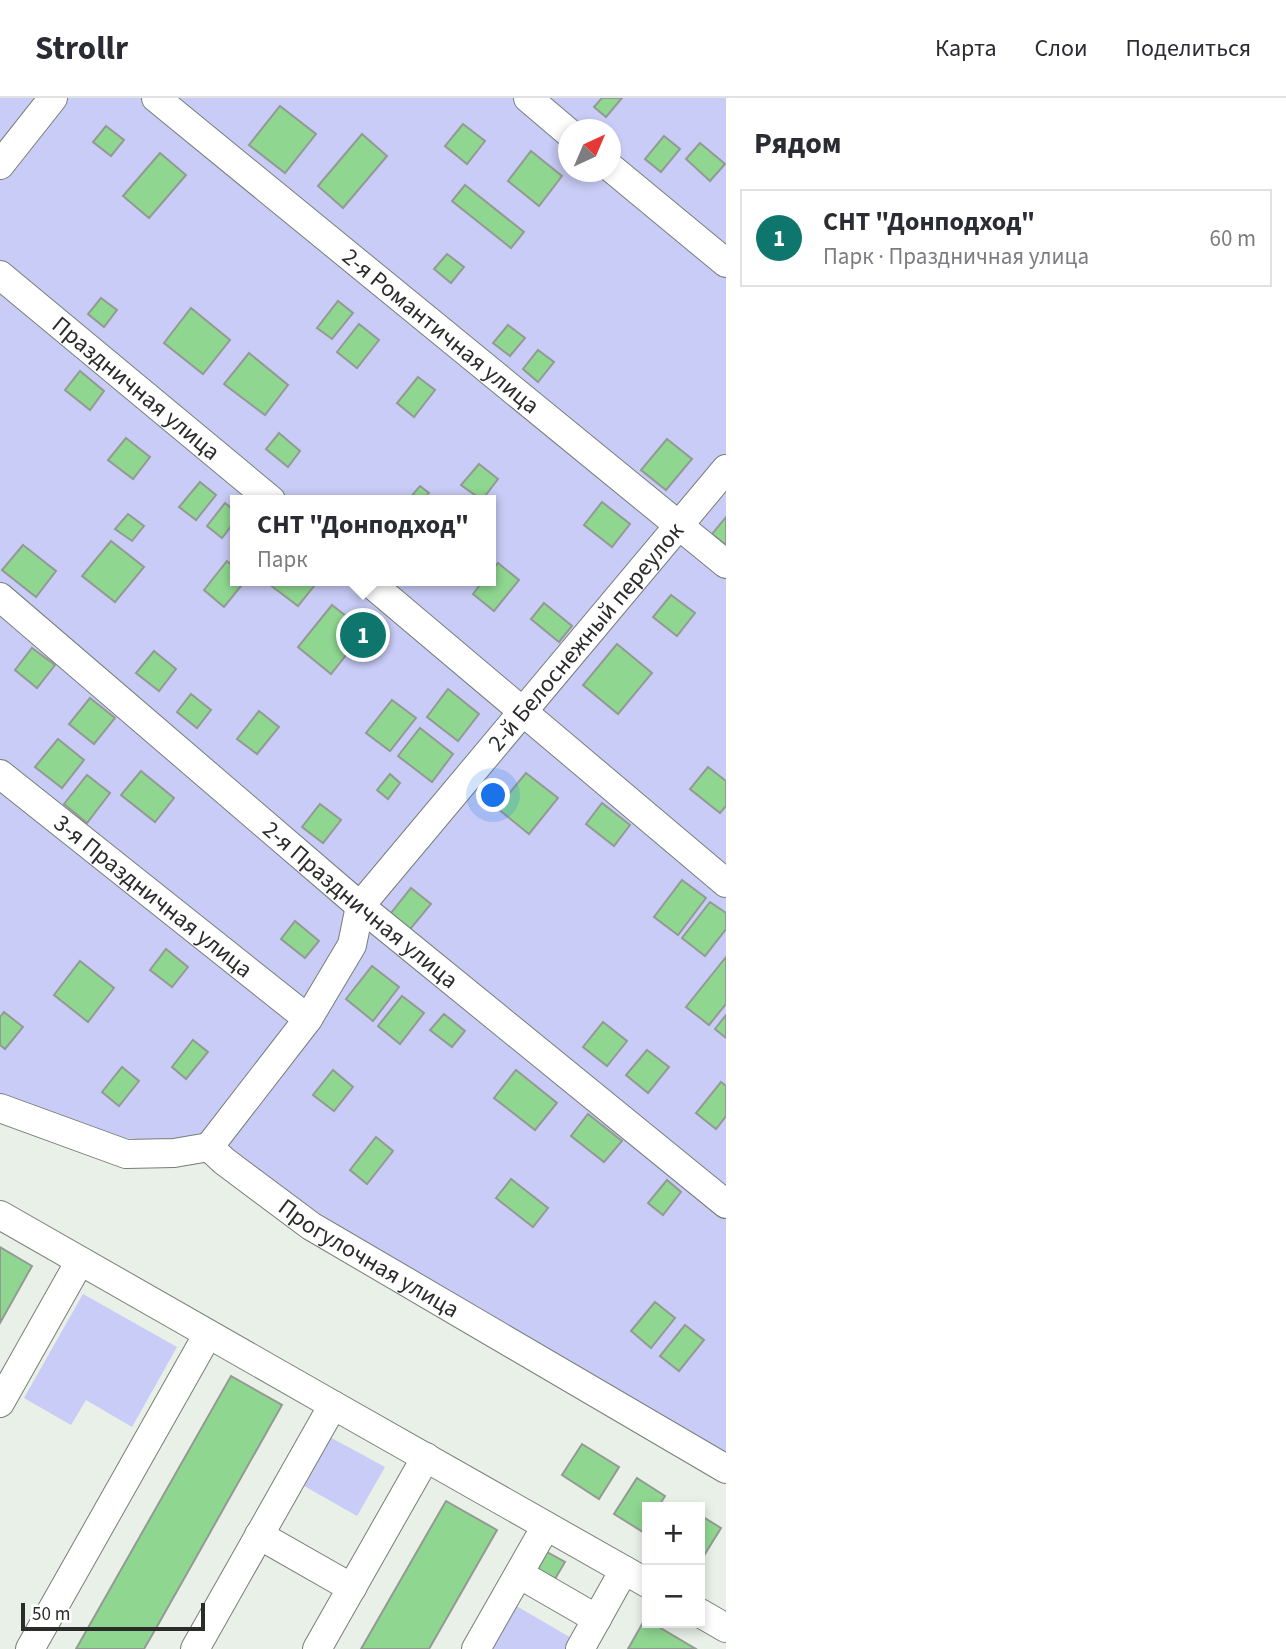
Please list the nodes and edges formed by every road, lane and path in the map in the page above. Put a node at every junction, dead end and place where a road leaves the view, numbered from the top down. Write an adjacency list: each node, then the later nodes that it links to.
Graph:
1 (53, 98): 5 (street)
2 (156, 98): 11 (street, 2-я Романтичная улица)
3 (528, 98): 4 (street)
4 (558, 123)
5 (0, 165)
6 (621, 175): 7 (street)
7 (726, 263)
8 (0, 275): 10 (street, Праздничная улица)
9 (726, 469): 11 (street, 2-й Белоснежный переулок)
10 (265, 495)
11 (680, 524): 12 (street, 2-я Романтичная улица); 15 (street, 2-й Белоснежный переулок)
12 (726, 564)
13 (374, 586): 15 (street)
14 (0, 597): 18 (street, 2-я Праздничная улица)
15 (525, 711): 17 (street); 18 (street, 2-й Белоснежный переулок)
16 (0, 774): 19 (street, 3-я Праздничная улица)
17 (726, 883)
18 (360, 906): 19 (street, 2-й Белоснежный переулок); 22 (street, 2-я Праздничная улица)
19 (308, 1019): 21 (street, 2-й Белоснежный переулок)
20 (0, 1108): 21 (street)
21 (209, 1147): 29 (street, Прогулочная улица)
22 (726, 1204)
23 (0, 1215): 24 (street)
24 (80, 1261): 25 (street); 26 (street)
25 (208, 1334): 27 (street); 38 (street)
26 (0, 1403)
27 (333, 1405): 28 (street); 31 (street)
28 (426, 1457): 30 (street); 34 (street)
29 (726, 1469)
30 (546, 1526): 32 (street); 33 (street)
31 (259, 1535): 34 (street); 39 (street)
32 (519, 1574): 36 (street); 41 (street)
33 (636, 1577): 36 (street)
34 (352, 1588): 40 (street)
35 (705, 1616): 37 (street)
36 (597, 1619): 42 (street)
37 (726, 1628)
38 (30, 1649)
39 (194, 1649)
40 (317, 1649)
41 (476, 1649)
42 (580, 1649)

